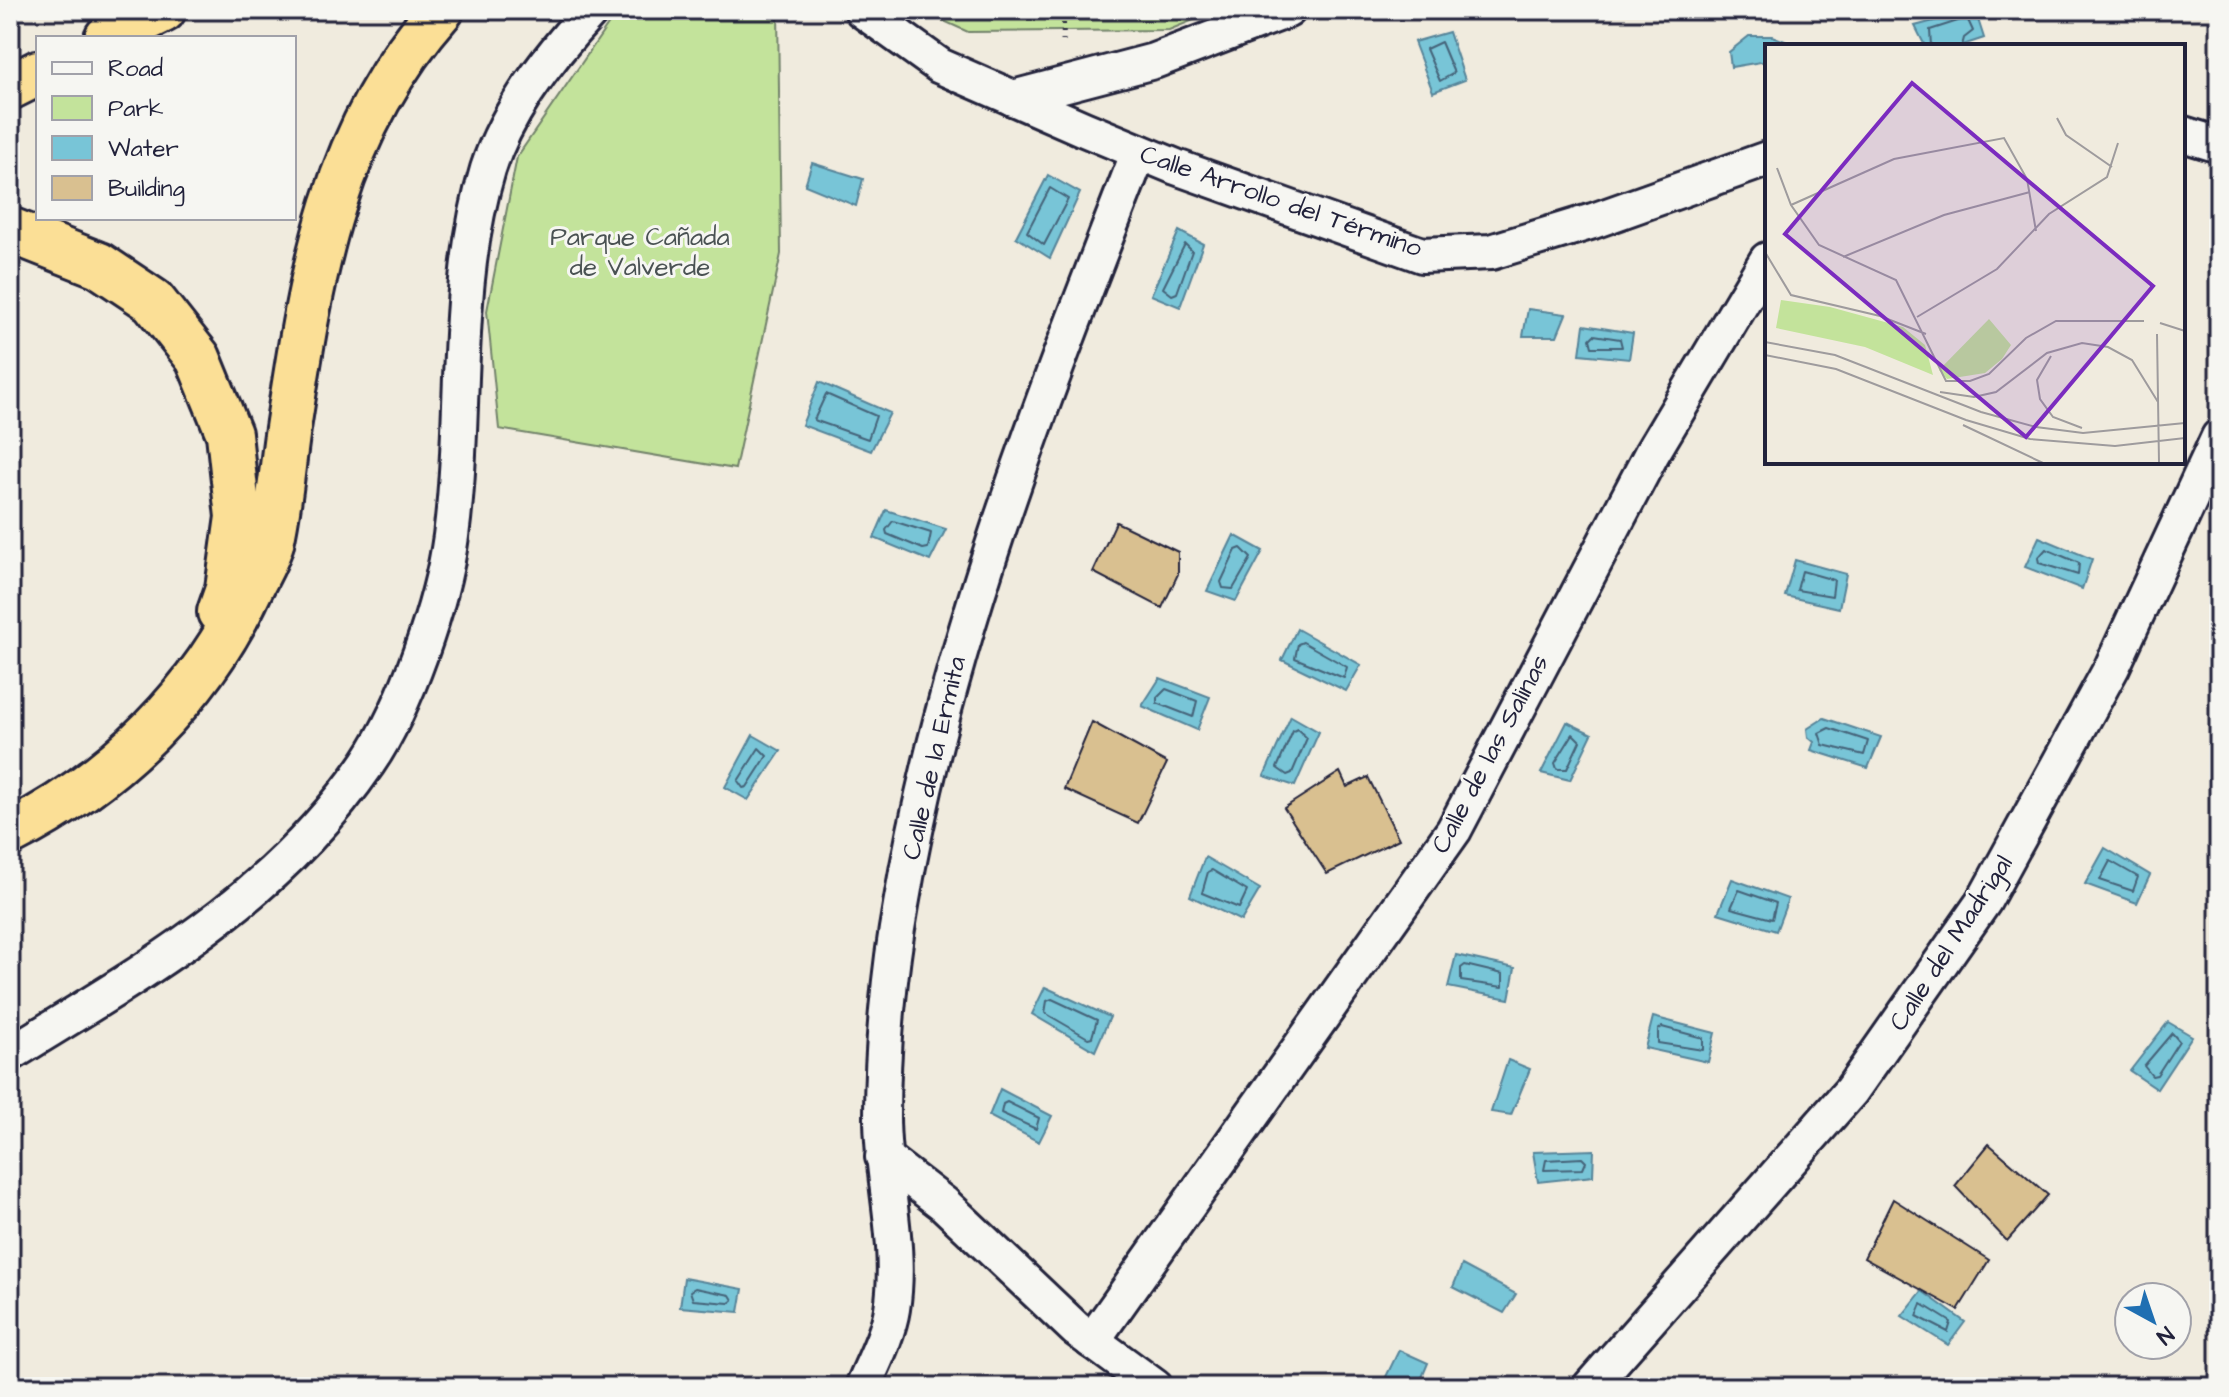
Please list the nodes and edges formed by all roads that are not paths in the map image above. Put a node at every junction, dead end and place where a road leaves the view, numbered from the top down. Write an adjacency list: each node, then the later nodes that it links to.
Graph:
1 (163, 10): 6 (highway)
2 (441, 10): 17 (highway)
3 (592, 10): 19 (street)
4 (862, 10): 9 (street, Calle Arrollo del Término)
5 (1288, 10): 9 (street)
6 (111, 36)
7 (36, 74): 8 (highway)
8 (10, 87)
9 (1013, 98): 12 (street, Calle Arrollo del Término)
10 (2185, 135): 11 (street)
11 (2219, 145)
12 (1139, 152): 13 (street, Calle Arrollo del Término); 20 (street, Calle de la Ermita)
13 (1765, 160)
14 (10, 230): 17 (highway)
15 (1765, 263): 21 (street, Calle de las Salinas)
16 (2219, 437): 24 (street, Calle del Madrigal)
17 (197, 679): 18 (highway)
18 (10, 833)
19 (10, 1054)
20 (883, 1157): 21 (street); 22 (street, Calle de la Ermita)
21 (1092, 1341): 23 (street)
22 (863, 1387)
23 (1155, 1387)
24 (1590, 1387)

